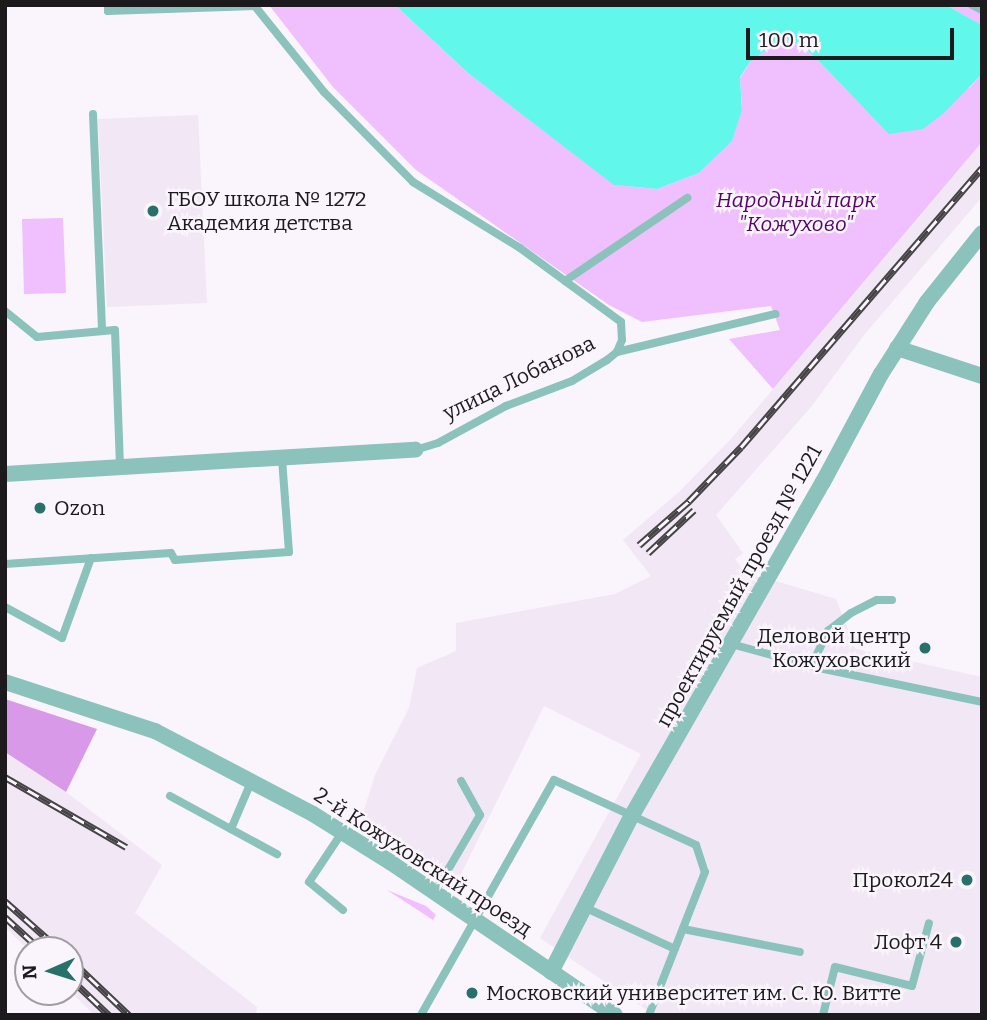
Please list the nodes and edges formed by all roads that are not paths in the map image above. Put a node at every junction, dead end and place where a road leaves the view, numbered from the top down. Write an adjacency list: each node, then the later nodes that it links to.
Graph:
1 (107, 5): 3 (lane)
2 (972, 5): 4 (lane)
3 (255, 6): 8 (lane, улица Лобанова)
4 (982, 10)
5 (93, 114): 11 (lane)
6 (687, 198): 8 (lane)
7 (982, 233): 12 (street, проектируемый проезд № 1221)
8 (565, 281): 13 (lane, улица Лобанова)
9 (5, 311): 11 (lane)
10 (775, 314): 13 (lane)
11 (102, 331): 17 (lane)
12 (897, 348): 14 (street); 23 (street, проектируемый проезд № 1221)
13 (617, 352): 15 (lane, улица Лобанова)
14 (982, 376)
15 (415, 450): 16 (street, улица Лобанова)
16 (282, 459): 17 (street, улица Лобанова); 19 (lane)
17 (120, 469): 18 (street, улица Лобанова)
18 (5, 474)
19 (91, 558): 20 (lane); 22 (lane)
20 (5, 564)
21 (892, 600): 24 (lane)
22 (5, 607)
23 (731, 644): 24 (lane); 30 (street, проектируемый проезд № 1221)
24 (812, 665): 26 (lane)
25 (5, 682): 28 (street, 2-й Кожуховский проезд)
26 (982, 702)
27 (461, 781): 34 (lane)
28 (251, 782): 31 (lane); 32 (street, 2-й Кожуховский проезд)
29 (170, 796): 31 (lane)
30 (631, 817): 35 (street, проектируемый проезд № 1221); 37 (lane); 39 (lane)
31 (231, 829): 33 (lane)
32 (343, 831): 34 (street, 2-й Кожуховский проезд); 36 (lane)
33 (277, 854)
34 (435, 892): 37 (street, 2-й Кожуховский проезд)
35 (584, 907): 40 (lane); 42 (street, проектируемый проезд № 1221)
36 (343, 910)
37 (477, 920): 42 (street, 2-й Кожуховский проезд); 43 (lane)
38 (929, 923): 46 (lane)
39 (682, 929): 40 (lane); 41 (lane)
40 (675, 948): 45 (lane)
41 (800, 952)
42 (551, 972): 44 (street, 2-й Кожуховский проезд)
43 (421, 1015)
44 (615, 1015)
45 (649, 1015)
46 (823, 1015)

